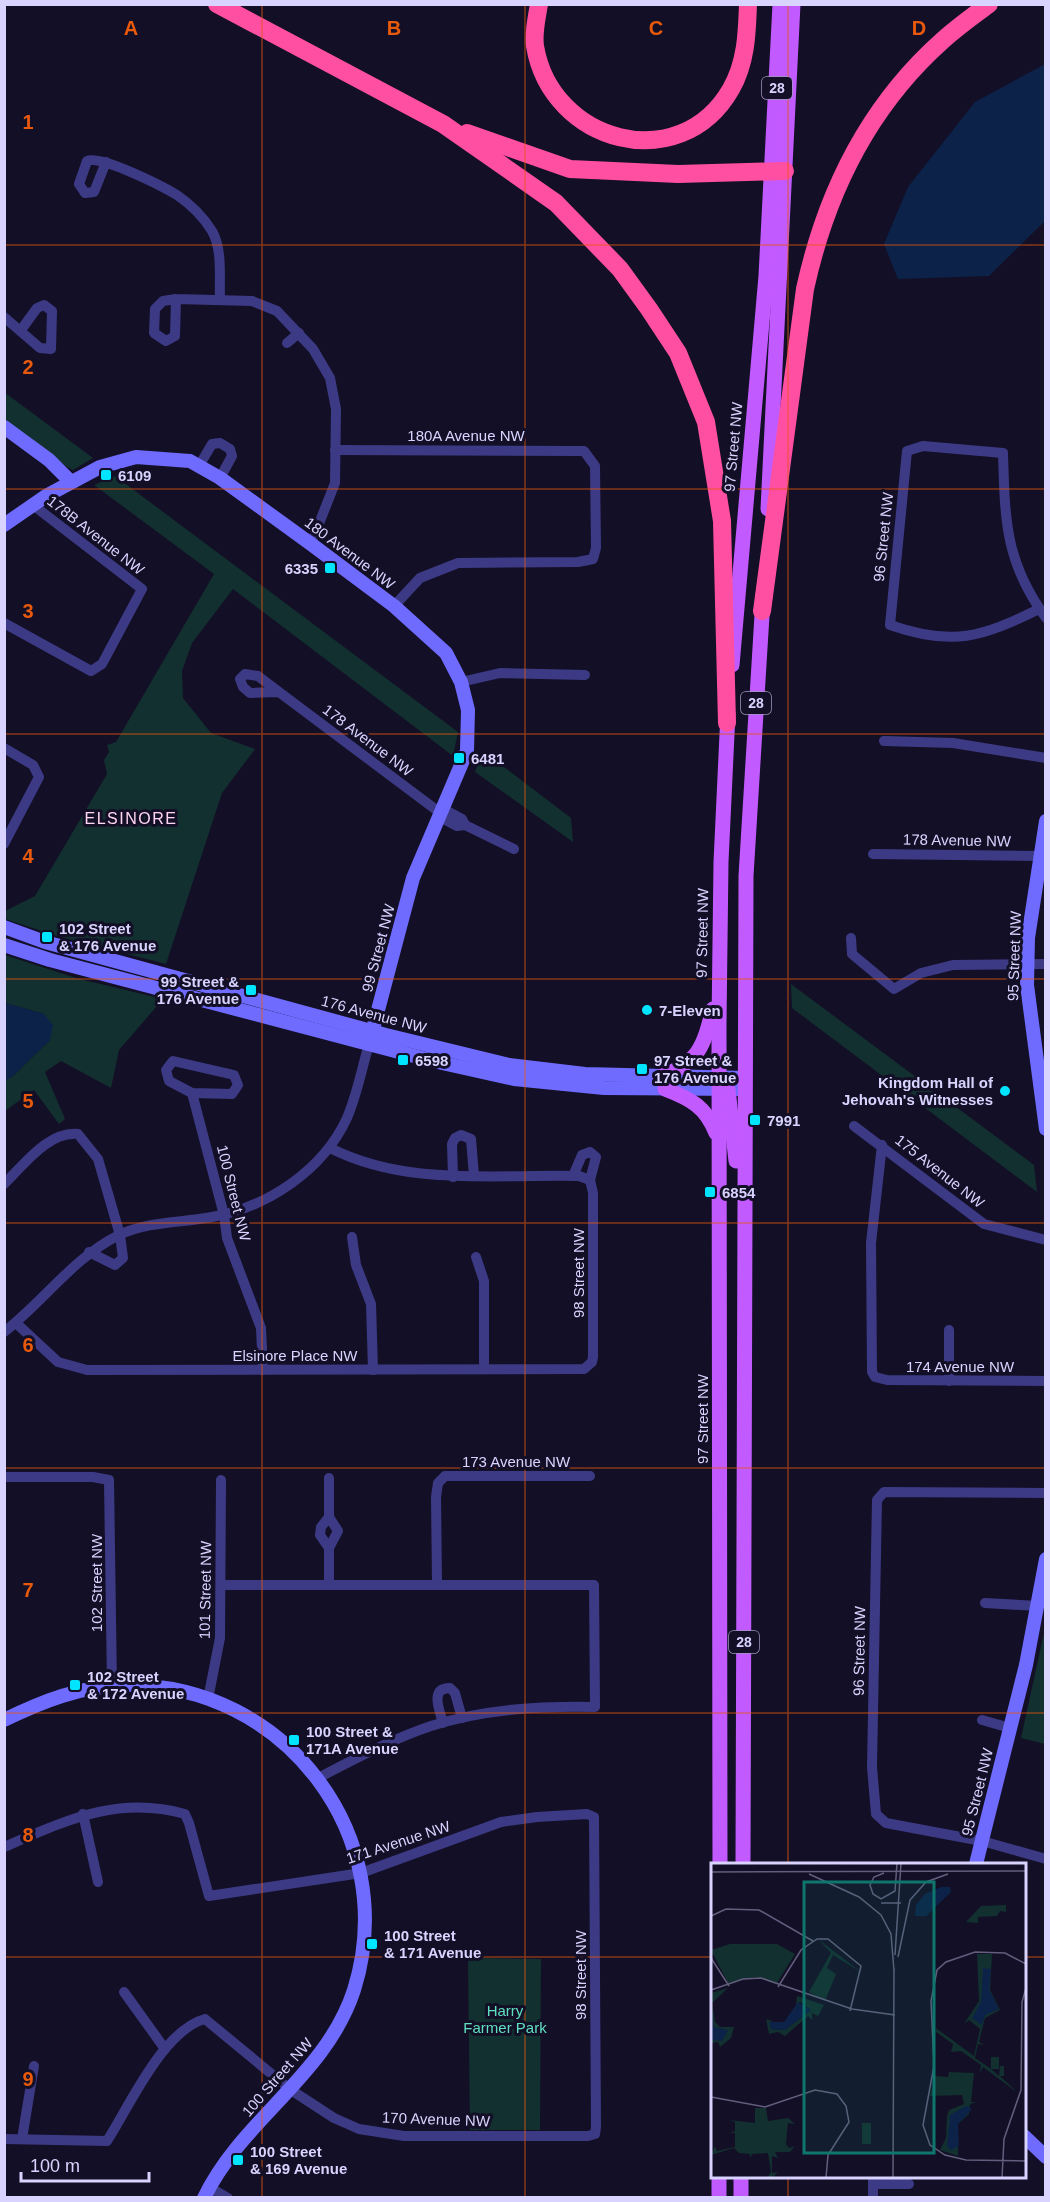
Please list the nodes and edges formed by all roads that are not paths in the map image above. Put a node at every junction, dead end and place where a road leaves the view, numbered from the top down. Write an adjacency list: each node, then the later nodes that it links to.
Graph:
1 (217, 4): 7 (highway)
2 (539, 4): 3 (highway)
3 (748, 4)
4 (780, 4): 9 (main road, 97 Street NW / 28)
5 (793, 4): 9 (main road, 97 Street NW / 28)
6 (989, 4): 26 (highway)
7 (443, 124): 9 (highway); 32 (highway)
8 (106, 162): 11 (street)
9 (779, 171): 26 (main road, 97 Street NW / 28); 32 (main road, 97 Street NW)
10 (176, 299): 11 (street)
11 (220, 300): 14 (street)
12 (4, 317): 13 (street)
13 (21, 330)
14 (299, 333): 15 (street); 17 (street)
15 (287, 343)
16 (4, 427): 20 (street)
17 (335, 450): 23 (street); 24 (street, 180A Avenue NW)
18 (199, 466): 19 (street, 180 Avenue NW); 19 (street); 20 (street, 180 Avenue NW)
19 (220, 478): 23 (street, 180 Avenue NW)
20 (71, 482): 21 (street, 180 Avenue NW)
21 (33, 505): 22 (street, 180 Avenue NW); 28 (street, 178B Avenue NW)
22 (4, 525)
23 (311, 544): 25 (street, 180 Avenue NW)
24 (596, 548): 25 (street, 180 Avenue NW)
25 (394, 606): 30 (street, 99 Street NW)
26 (762, 610): 51 (main road, 97 Street NW / 28)
27 (1042, 614): 27 (street, 96 Street NW)
28 (4, 623)
29 (585, 675): 30 (street)
30 (461, 682): 36 (street, 99 Street NW)
31 (279, 692): 36 (street, 178 Avenue NW)
32 (727, 723): 47 (main road, 97 Street NW / 28)
33 (884, 741): 35 (street)
34 (4, 748): 38 (street)
35 (1046, 758)
36 (439, 812): 39 (street); 48 (street, 99 Street NW)
37 (1046, 821): 41 (street, 95 Street NW)
38 (4, 844)
39 (514, 849)
40 (873, 854): 41 (street, 178 Avenue NW)
41 (1040, 856): 45 (street, 95 Street NW)
42 (4, 927): 48 (street, 176 Avenue NW)
43 (851, 938): 45 (street)
44 (4, 945): 48 (street, 176 Avenue NW)
45 (1027, 964): 46 (street); 49 (street, 95 Street NW)
46 (1046, 964)
47 (720, 986): 50 (main road); 52 (main road, 97 Street NW)
48 (371, 1038): 50 (street, 176 Avenue NW); 58 (street, 99 Street NW)
49 (1042, 1072): 55 (street, 95 Street NW)
50 (662, 1083): 52 (street, 176 Avenue NW); 56 (main road)
51 (745, 1083): 52 (street, 176 Avenue NW); 66 (main road, 97 Street NW / 28)
52 (722, 1085): 56 (main road, 97 Street NW); 66 (main road)
53 (192, 1093): 53 (street); 64 (street, 100 Street NW)
54 (854, 1126): 57 (street, 175 Avenue NW)
55 (1046, 1129)
56 (718, 1139): 106 (main road, 97 Street NW / 28)
57 (882, 1145): 68 (street, 175 Avenue NW); 79 (street, 174 Avenue NW)
58 (330, 1148): 61 (street); 64 (street, 99 Street NW)
59 (474, 1176): 60 (street); 61 (street); 61 (street)
60 (573, 1176): 62 (street); 62 (street)
61 (453, 1177)
62 (590, 1180): 74 (street, 98 Street NW)
63 (4, 1184): 65 (street)
64 (224, 1215): 65 (street); 75 (street, 100 Street NW)
65 (120, 1235): 69 (street); 69 (street)
66 (744, 1236): 107 (main road, 97 Street NW / 28)
67 (352, 1237): 76 (street)
68 (1046, 1240)
69 (89, 1252): 71 (street)
70 (476, 1257): 77 (street)
71 (16, 1323): 73 (street); 75 (street, Elsinore Place NW)
72 (949, 1330): 79 (street)
73 (4, 1332)
74 (589, 1365): 77 (street, Elsinore Place NW)
75 (263, 1370): 76 (street, Elsinore Place NW)
76 (373, 1370): 77 (street, Elsinore Place NW)
77 (484, 1370)
78 (1046, 1380): 79 (street, 174 Avenue NW)
79 (950, 1381)
80 (590, 1476): 89 (street, 173 Avenue NW)
81 (4, 1477): 93 (street, 102 Street NW)
82 (329, 1478): 85 (street)
83 (221, 1480): 90 (street, 101 Street NW)
84 (1046, 1493): 103 (street, 96 Street NW)
85 (329, 1517): 86 (street); 86 (street)
86 (328, 1548): 88 (street)
87 (1046, 1559): 92 (street, 95 Street NW)
88 (329, 1584): 89 (street); 90 (street)
89 (437, 1584): 95 (street)
90 (222, 1585): 94 (street, 101 Street NW)
91 (985, 1603): 92 (street)
92 (1038, 1606): 99 (street, 95 Street NW)
93 (112, 1686): 94 (street, 100 Street NW); 96 (street, 100 Street NW)
94 (208, 1700): 100 (street, 100 Street NW)
95 (462, 1718): 98 (street); 98 (street)
96 (4, 1720)
97 (982, 1720): 99 (street)
98 (443, 1723): 100 (street)
99 (1010, 1728): 103 (street, 95 Street NW)
100 (318, 1778): 109 (street, 100 Street NW)
101 (83, 1814): 104 (street); 109 (street, 171 Avenue NW); 110 (street)
102 (594, 1817): 109 (street, 171 Avenue NW); 115 (street, 98 Street NW)
103 (982, 1841): 105 (street); 108 (street, 95 Street NW)
104 (4, 1847)
105 (1046, 1859)
106 (720, 1863)
107 (743, 1863)
108 (976, 1863)
109 (361, 1873): 114 (street, 100 Street NW)
110 (98, 1882)
111 (124, 1992): 112 (street)
112 (165, 2049): 114 (street, 170 Avenue NW); 118 (street)
113 (34, 2066): 118 (street)
114 (291, 2090): 115 (street, 170 Avenue NW); 124 (street, 100 Street NW)
115 (595, 2134)
116 (1026, 2138): 119 (street)
117 (4, 2139): 118 (street)
118 (22, 2139)
119 (1046, 2157)
120 (719, 2178): 126 (main road)
121 (741, 2178): 127 (main road)
122 (873, 2180): 123 (street); 128 (street)
123 (909, 2184)
124 (206, 2192): 125 (street)
125 (228, 2198)
126 (719, 2198)
127 (741, 2198)
128 (873, 2198)

